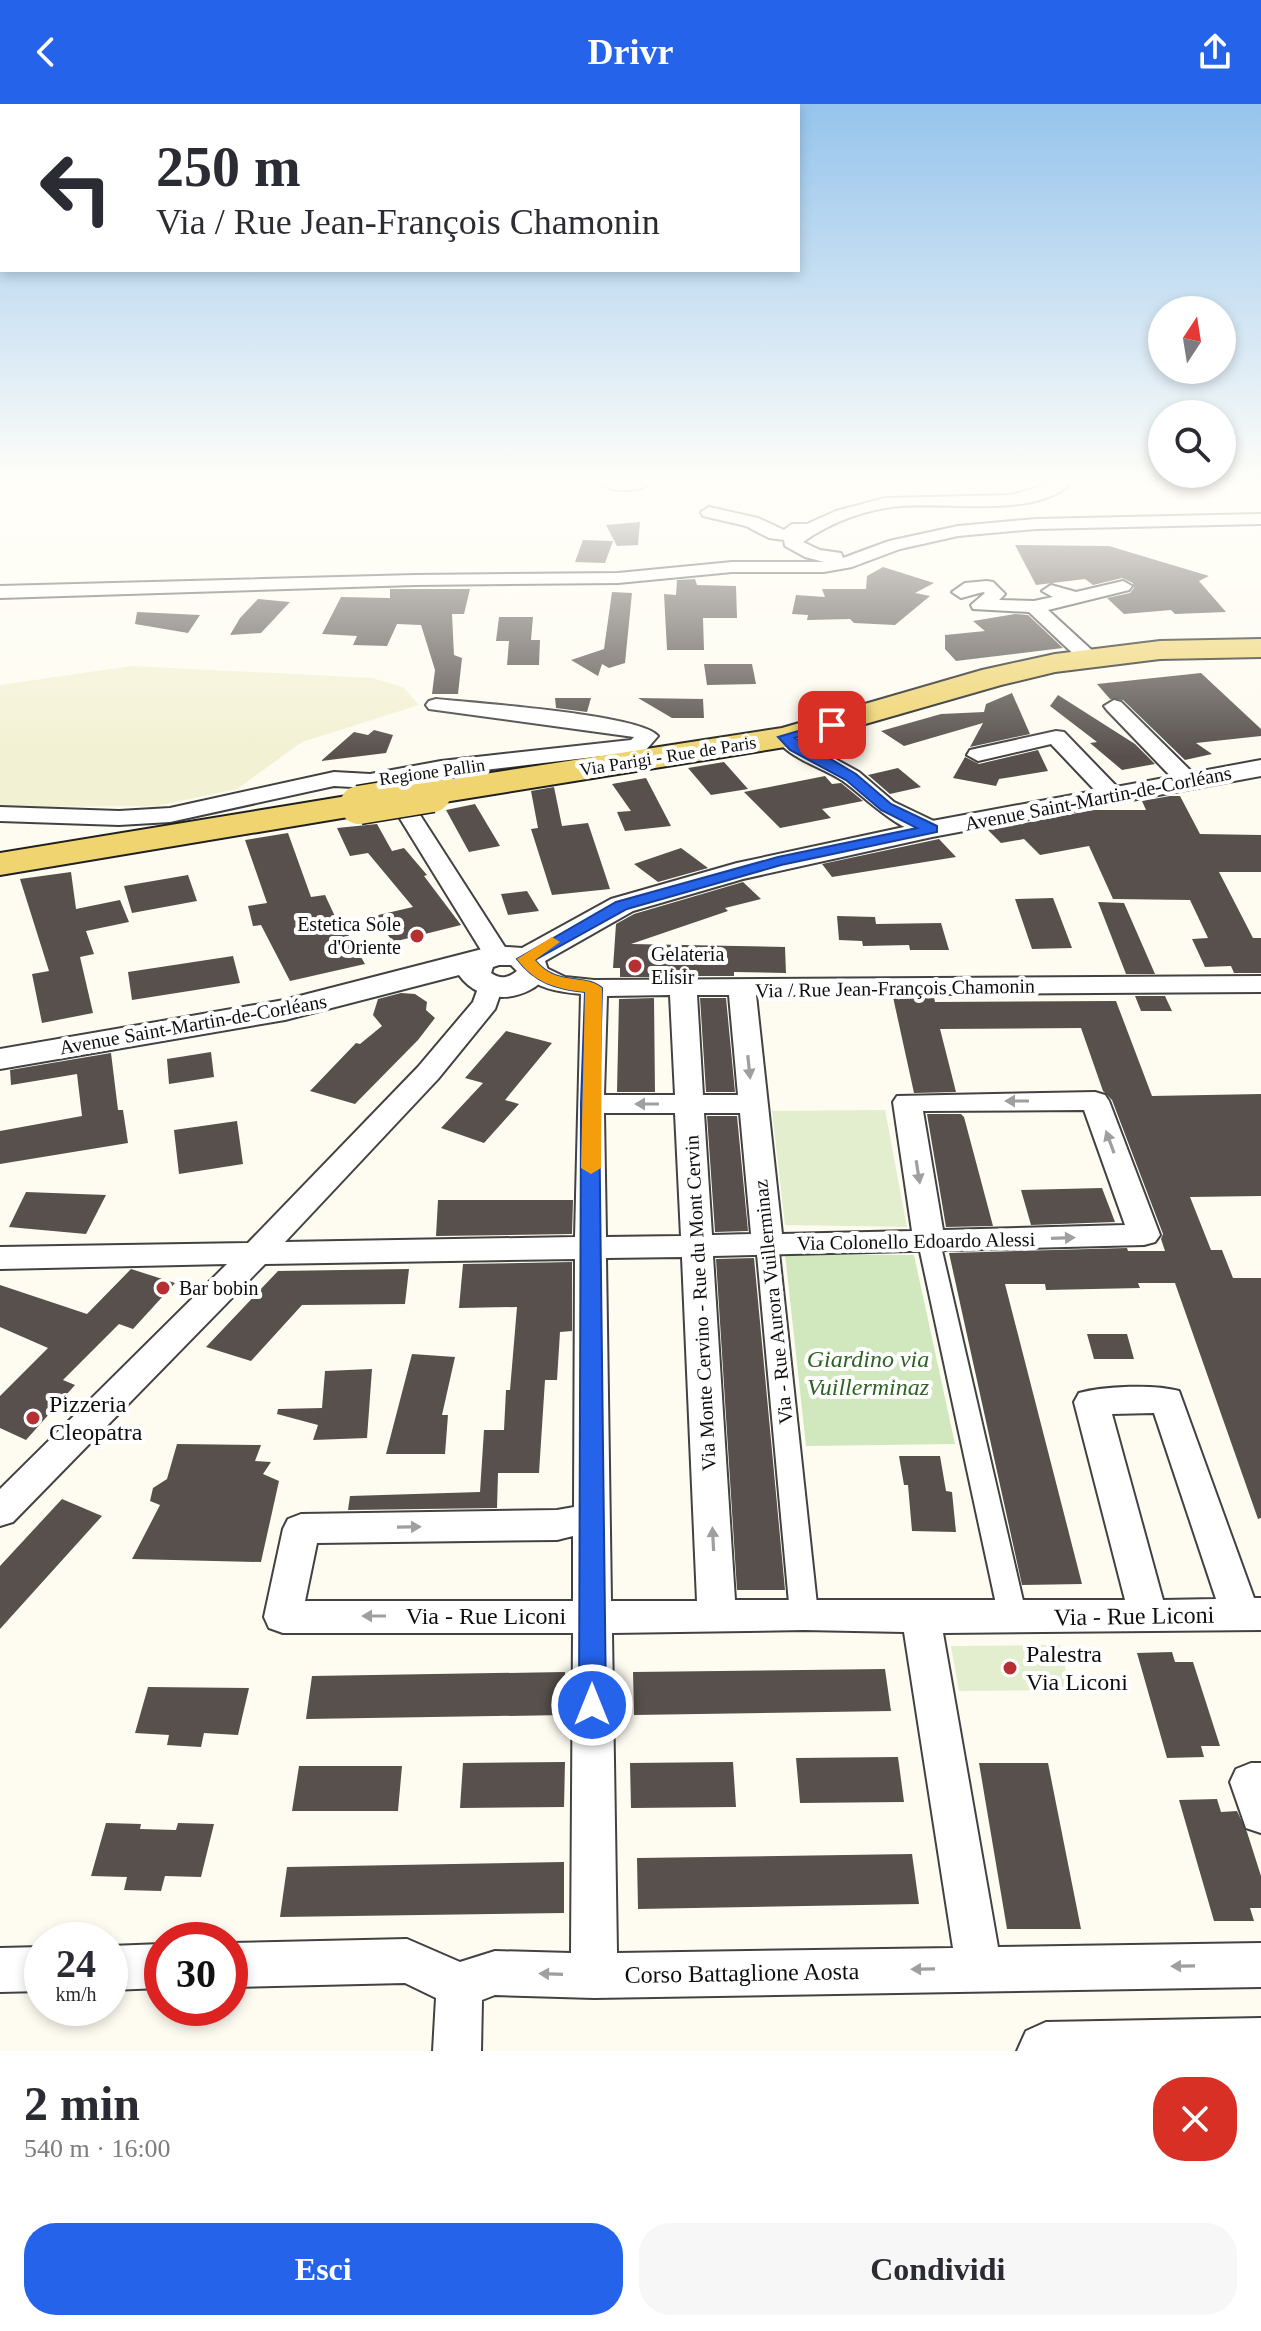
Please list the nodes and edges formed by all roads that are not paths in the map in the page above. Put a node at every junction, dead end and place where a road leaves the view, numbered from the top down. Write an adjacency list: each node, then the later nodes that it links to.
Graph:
1 (651, 575): 4 (street)
2 (1123, 586): 6 (street)
3 (1051, 591): 6 (street)
4 (0, 592)
5 (961, 592): 7 (street)
6 (1076, 598): 7 (street)
7 (1034, 607): 9 (street)
8 (1261, 648): 9 (main road, Via Parigi - Rue de Paris)
9 (1089, 658): 12 (main road, Via Parigi - Rue de Paris)
10 (436, 705): 16 (street, Regione Pallin)
11 (1114, 706): 15 (street)
12 (785, 737): 16 (main road, Via Parigi - Rue de Paris); 19 (street)
13 (978, 755): 17 (street)
14 (1261, 768): 15 (street, Avenue Saint-Martin-de-Corléans)
15 (1189, 782): 17 (street, Avenue Saint-Martin-de-Corléans)
16 (390, 794): 18 (street, Regione Pallin); 20 (main road, Via Parigi - Rue de Paris); 23 (street)
17 (1113, 796): 19 (street, Avenue Saint-Martin-de-Corléans)
18 (0, 814)
19 (932, 829): 23 (street, Avenue Saint-Martin-de-Corléans)
20 (117, 843): 21 (main road, Via Parigi - Rue de Paris); 22 (main road, Via Parigi - Rue de Paris)
21 (0, 849)
22 (0, 864)
23 (505, 966): 25 (street, Via / Rue Jean-François Chamonin); 28 (street, Avenue Saint-Martin-de-Corléans); 36 (street)
24 (1261, 984): 27 (street, Via / Rue Jean-François Chamonin)
25 (594, 988): 26 (street, Via / Rue Jean-François Chamonin); 29 (street)
26 (683, 989): 27 (street, Via / Rue Jean-François Chamonin); 30 (street, Via Monte Cervino - Rue du Mont Cervin)
27 (742, 989): 31 (street, Via - Rue Aurora Vuillerminaz, one-way to 31)
28 (0, 1059)
29 (590, 1104): 30 (street, one-way to 29); 35 (street)
30 (688, 1104): 31 (street); 34 (street, Via Monte Cervino - Rue du Mont Cervin)
31 (753, 1104): 33 (street, Via - Rue Aurora Vuillerminaz)
32 (929, 1242): 32 (street, Via Colonello Edoardo Alessi, one-way to 32); 33 (street, Via Colonello Edoardo Alessi); 46 (street)
33 (767, 1243): 34 (street, Via Colonello Edoardo Alessi); 40 (street, Via - Rue Aurora Vuillerminaz)
34 (697, 1244): 35 (street, Via Colonello Edoardo Alessi); 45 (street, Via Monte Cervino - Rue du Mont Cervin, one-way to 34)
35 (592, 1249): 36 (street, Via Colonello Edoardo Alessi); 39 (street)
36 (254, 1256): 37 (street, Via Colonello Edoardo Alessi); 38 (street)
37 (0, 1258)
38 (0, 1512)
39 (592, 1518): 42 (street); 42 (street, Via - Rue Liconi, one-way to 39)
40 (804, 1614): 43 (street, Via - Rue Liconi); 45 (street, Via - Rue Liconi)
41 (1250, 1614): 44 (street, Via - Rue Liconi); 44 (street)
42 (592, 1615): 45 (street, Via - Rue Liconi); 54 (street)
43 (921, 1616): 46 (street, Via - Rue Liconi); 51 (street)
44 (1148, 1616): 46 (street, Via - Rue Liconi)
45 (717, 1617)
46 (1013, 1618)
47 (1261, 1782): 48 (street)
48 (1261, 1814)
49 (248, 1965): 55 (street)
50 (1261, 1965): 51 (street, Corso Battaglione Aosta, one-way to 51)
51 (979, 1968): 54 (street, Corso Battaglione Aosta, one-way to 54)
52 (24, 1969): 53 (street)
53 (0, 1970)
54 (594, 1976): 55 (street, Corso Battaglione Aosta, one-way to 55)
55 (459, 1985): 57 (street)
56 (1261, 2047): 58 (street)
57 (457, 2051)
58 (1046, 2051)

